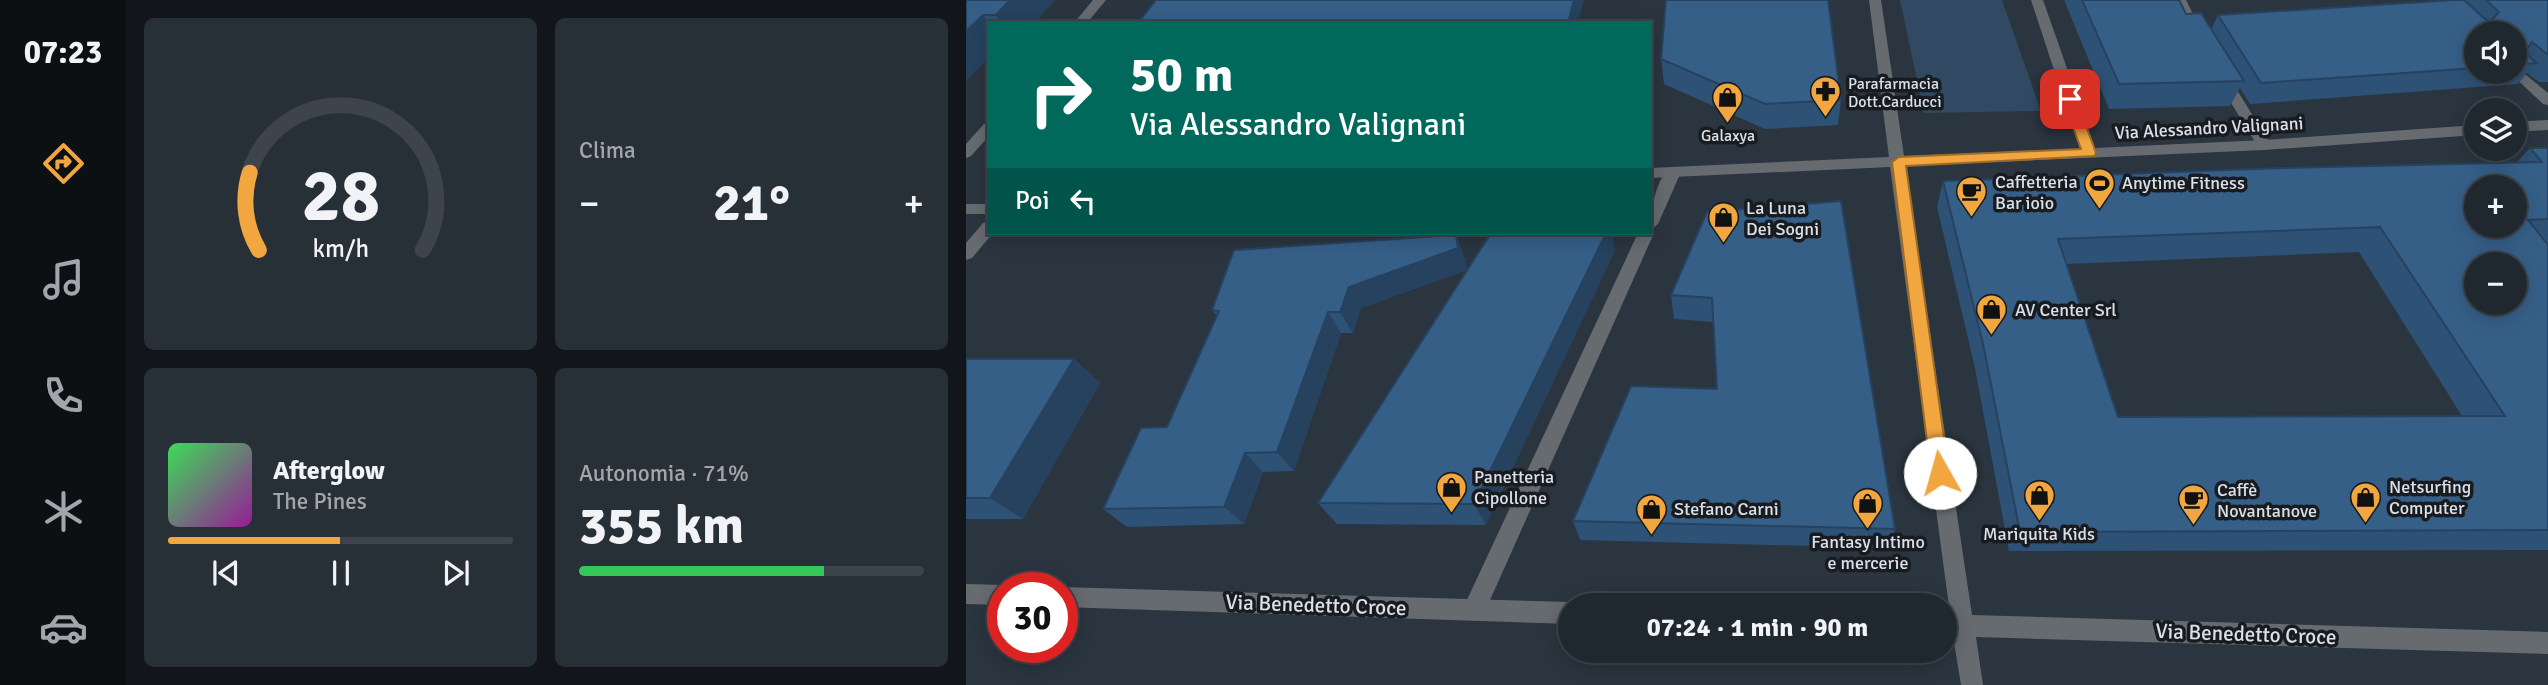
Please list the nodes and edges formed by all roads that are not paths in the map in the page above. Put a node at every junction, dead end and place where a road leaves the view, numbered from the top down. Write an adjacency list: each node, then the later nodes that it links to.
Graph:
1 (1100, 0): 5 (street)
2 (1875, 0): 17 (street)
3 (2037, 0): 16 (street)
4 (2180, 0): 6 (street)
5 (1082, 21)
6 (2201, 42)
7 (2215, 65): 14 (street)
8 (2527, 81): 9 (street)
9 (2548, 101)
10 (2548, 125): 11 (street)
11 (2527, 126)
12 (987, 129): 15 (street)
13 (2464, 131): 14 (street, Via Alessandro Valignani)
14 (2264, 145): 16 (street, Via Alessandro Valignani)
15 (966, 153)
16 (2089, 153): 17 (street, Via Alessandro Valignani)
17 (1899, 162): 18 (street, Via Alessandro Valignani); 26 (street)
18 (1674, 172): 19 (street, Via Alessandro Valignani); 22 (street)
19 (1652, 173)
20 (966, 209): 21 (street)
21 (987, 209)
22 (1652, 220)
23 (987, 229): 25 (street)
24 (1645, 235): 30 (street)
25 (966, 254)
26 (1949, 593)
27 (966, 594): 28 (street)
28 (987, 595)
29 (1078, 598): 30 (street, Via Benedetto Croce)
30 (1474, 610): 31 (street, Via Benedetto Croce)
31 (1558, 613)
32 (1957, 625): 34 (street, Via Benedetto Croce)
33 (1957, 638): 35 (street)
34 (2548, 643)
35 (1972, 685)

